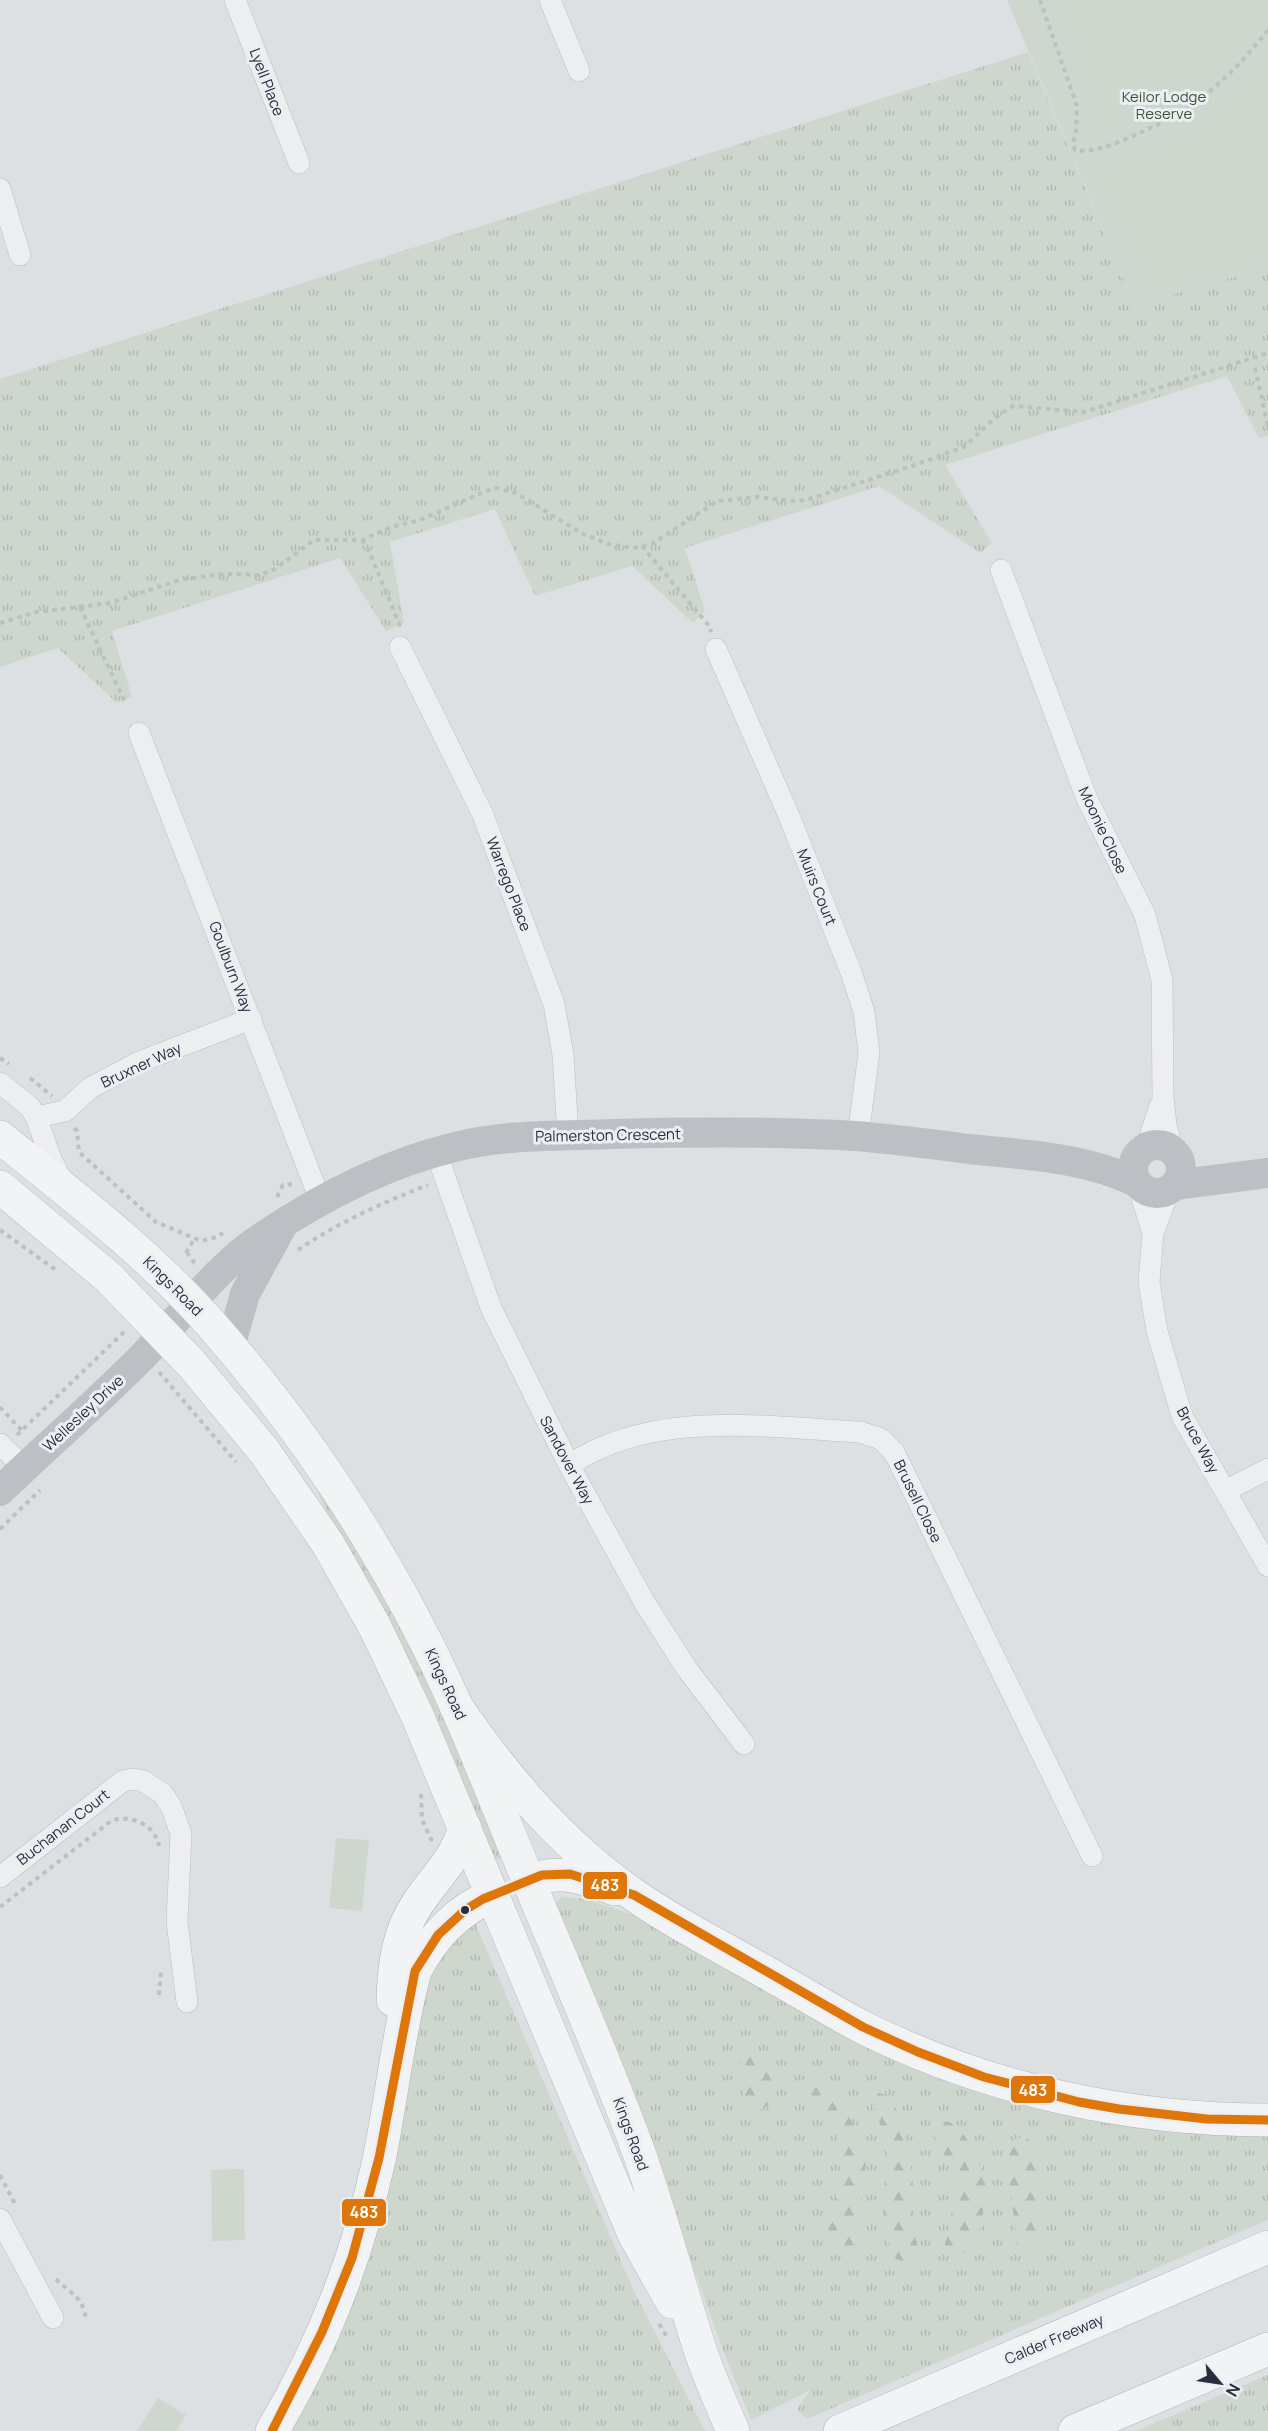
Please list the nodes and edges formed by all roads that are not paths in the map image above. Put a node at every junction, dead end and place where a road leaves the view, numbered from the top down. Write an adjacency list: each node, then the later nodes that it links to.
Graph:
1 (236, 0): 4 (street, Lyell Place)
2 (550, 0): 3 (street)
3 (579, 71)
4 (299, 163)
5 (0, 189): 6 (street)
6 (20, 255)
7 (1001, 570): 13 (street, Moonie Close)
8 (400, 647): 15 (street, Warrego Place)
9 (716, 650): 16 (street, Muirs Court)
10 (139, 733): 11 (street, Goulburn Way)
11 (251, 1019): 14 (street, Bruxner Way); 24 (street, Goulburn Way)
12 (0, 1083): 14 (street)
13 (1163, 1097): 19 (street, Moonie Close); 20 (street, Moonie Close)
14 (36, 1117): 23 (street)
15 (568, 1136): 16 (street, Palmerston Crescent); 18 (street, Palmerston Crescent)
16 (858, 1136): 19 (street, Palmerston Crescent)
17 (0, 1137): 23 (main road, Kings Road)
18 (441, 1165): 24 (street, Palmerston Crescent); 31 (street, Sandover Way)
19 (1139, 1168): 20 (street); 20 (street); 26 (street, Bruce Way)
20 (1173, 1171): 21 (street); 26 (street, Bruce Way)
21 (1259, 1173)
22 (0, 1187): 28 (main road, Kings Road)
23 (65, 1188): 27 (main road, Kings Road)
24 (316, 1190): 25 (street, Palmerston Crescent)
25 (277, 1213): 27 (street, Palmerston Crescent); 29 (street)
26 (1153, 1233): 34 (street, Bruce Way)
27 (199, 1293): 28 (street, Wellesley Drive); 29 (main road, Kings Road)
28 (154, 1343): 30 (street, Wellesley Drive); 38 (main road, Kings Road)
29 (230, 1347): 36 (main road, Kings Road)
30 (9, 1453): 33 (street, Wellesley Drive)
31 (569, 1466): 37 (street, Sandover Way); 39 (street, Brusell Close)
32 (1268, 1469): 34 (street)
33 (0, 1491)
34 (1225, 1491): 35 (street, Bruce Way)
35 (1268, 1566)
36 (456, 1706): 41 (main road, Kings Road); 43 (main road)
37 (744, 1744)
38 (465, 1828): 42 (main road, Kings Road); 45 (main road)
39 (1092, 1856)
40 (0, 1877): 44 (street, Buchanan Court)
41 (528, 1881): 42 (main road); 43 (main road); 51 (main road, Kings Road)
42 (493, 1895): 45 (main road); 51 (main road, Kings Road)
43 (634, 1895): 46 (main road)
44 (186, 2002)
45 (390, 2101): 53 (main road)
46 (1268, 2121)
47 (8, 2212): 49 (street)
48 (1268, 2247): 54 (main road, Calder Freeway)
49 (53, 2318)
50 (1268, 2349): 55 (main road)
51 (700, 2351): 52 (main road, Kings Road)
52 (731, 2426)
53 (272, 2431)
54 (840, 2431)
55 (1075, 2431)

